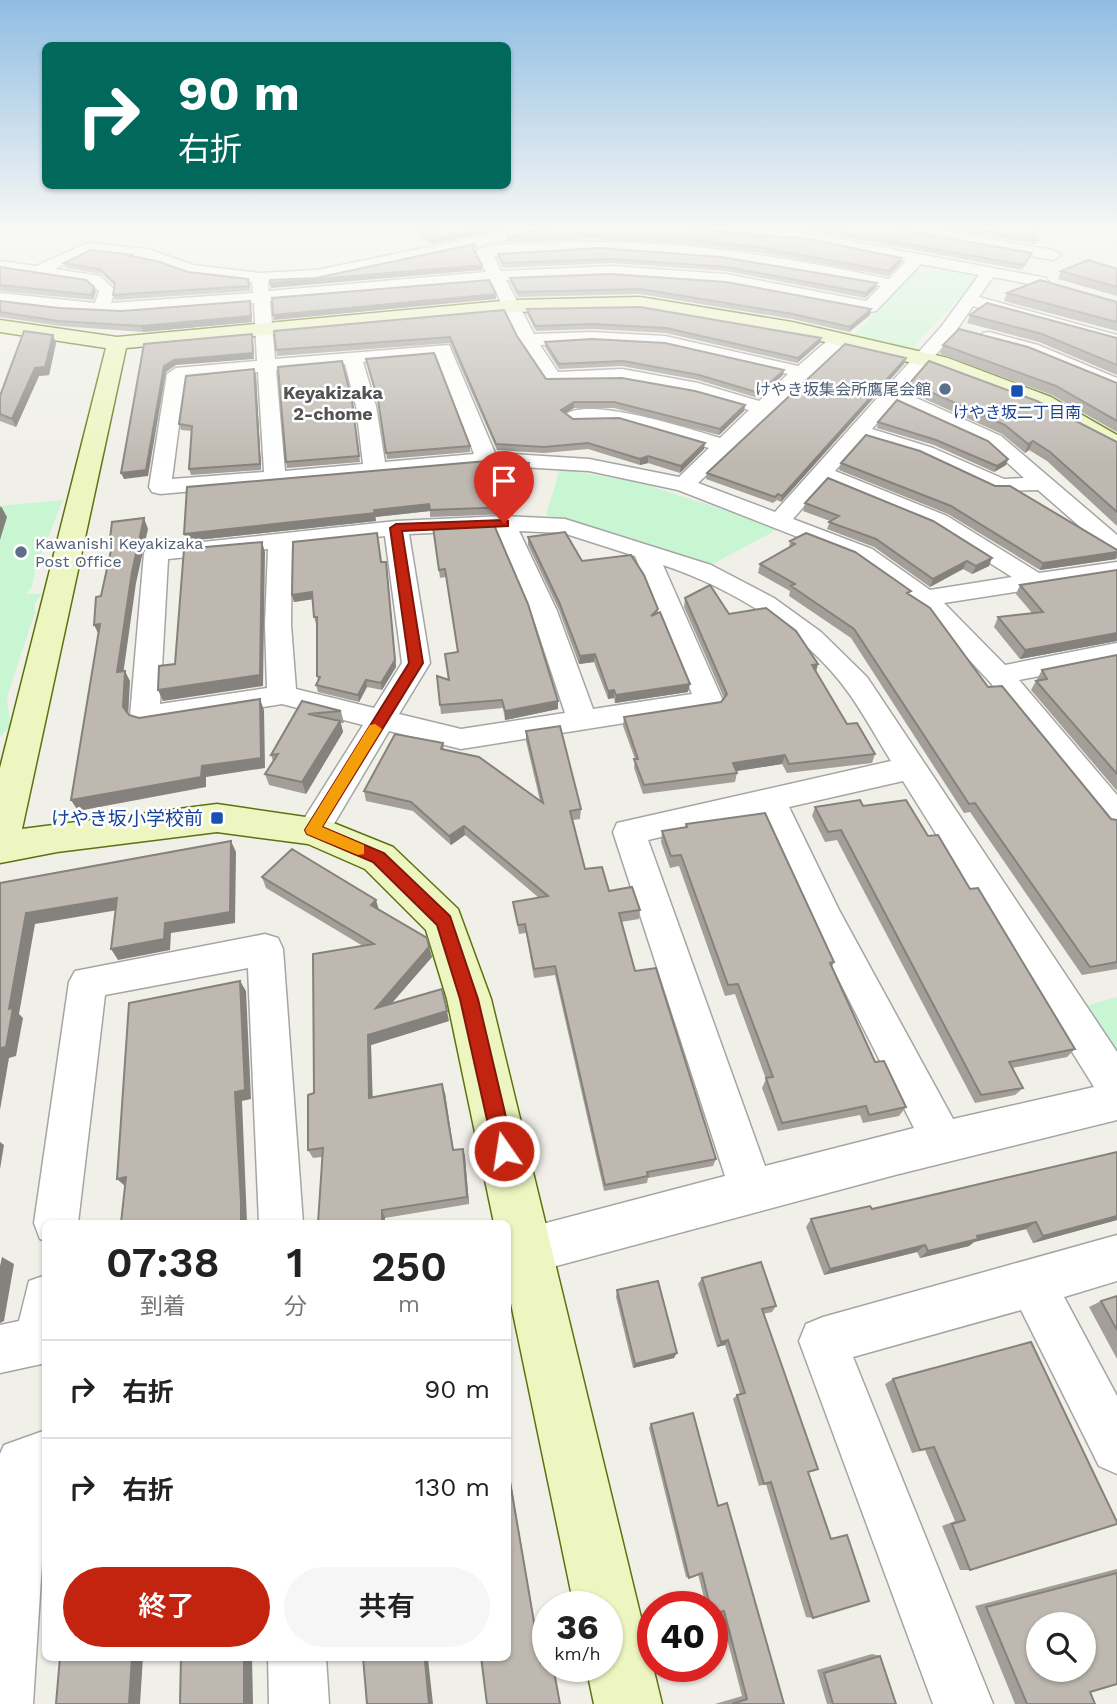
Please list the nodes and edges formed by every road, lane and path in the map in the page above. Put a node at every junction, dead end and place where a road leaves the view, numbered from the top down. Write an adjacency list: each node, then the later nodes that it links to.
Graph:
1 (511, 306): 14 (street)
2 (71, 307): 9 (street)
3 (153, 307): 9 (street)
4 (263, 307): 12 (street)
5 (505, 307): 12 (street)
6 (667, 307): 13 (street)
7 (964, 307): 11 (street)
8 (999, 307): 15 (street)
9 (101, 308)
10 (0, 326): 16 (street)
11 (949, 327): 18 (street); 22 (street)
12 (264, 329): 16 (street); 19 (street)
13 (840, 339): 18 (street); 20 (street)
14 (528, 340): 20 (street); 21 (street)
15 (1117, 340)
16 (117, 342): 54 (street)
17 (353, 358): 19 (street); 29 (street); 31 (street)
18 (922, 358): 23 (street); 28 (street)
19 (267, 366): 33 (street); 33 (street)
20 (802, 372): 24 (street)
21 (553, 378): 24 (street); 25 (street)
22 (1117, 385)
23 (891, 394): 26 (street); 34 (street)
24 (763, 408): 27 (street)
25 (573, 417): 27 (street); 30 (street)
26 (858, 431): 32 (street); 34 (street)
27 (723, 445): 35 (street)
28 (1117, 445)
29 (487, 459): 30 (street); 31 (street)
30 (589, 465): 35 (street)
31 (375, 469): 33 (street)
32 (821, 473): 36 (street); 43 (street)
33 (275, 478)
34 (1043, 483): 40 (street)
35 (684, 485): 36 (street)
36 (780, 520): 44 (street)
37 (504, 523): 38 (street); 41 (street); 49 (street)
38 (396, 528): 39 (street); 48 (street)
39 (280, 540): 47 (street); 47 (street)
40 (1117, 547)
41 (645, 552): 49 (street); 50 (street)
42 (1117, 569): 43 (street)
43 (1036, 583): 44 (street)
44 (925, 598): 46 (street)
45 (1113, 657): 46 (street)
46 (999, 675): 52 (street)
47 (282, 695): 48 (street)
48 (380, 719): 49 (street); 53 (street)
49 (582, 720)
50 (911, 768): 51 (street); 55 (street)
51 (769, 800): 57 (street); 58 (street)
52 (1117, 817)
53 (313, 830): 54 (street); 61 (street)
54 (0, 846)
55 (1117, 1087)
56 (1117, 1101): 57 (street)
57 (942, 1140): 58 (street)
58 (751, 1189): 63 (street)
59 (56, 1220): 60 (street)
60 (281, 1220)
61 (511, 1220)
62 (511, 1222): 63 (street)
63 (517, 1254): 68 (street)
64 (1117, 1258): 65 (street)
65 (1032, 1284): 66 (street); 74 (street)
66 (1117, 1448)
67 (42, 1457): 71 (street)
68 (602, 1591)
69 (297, 1661): 72 (street)
70 (623, 1682): 73 (street)
71 (3, 1704)
72 (299, 1704)
73 (628, 1704)
74 (963, 1704)

